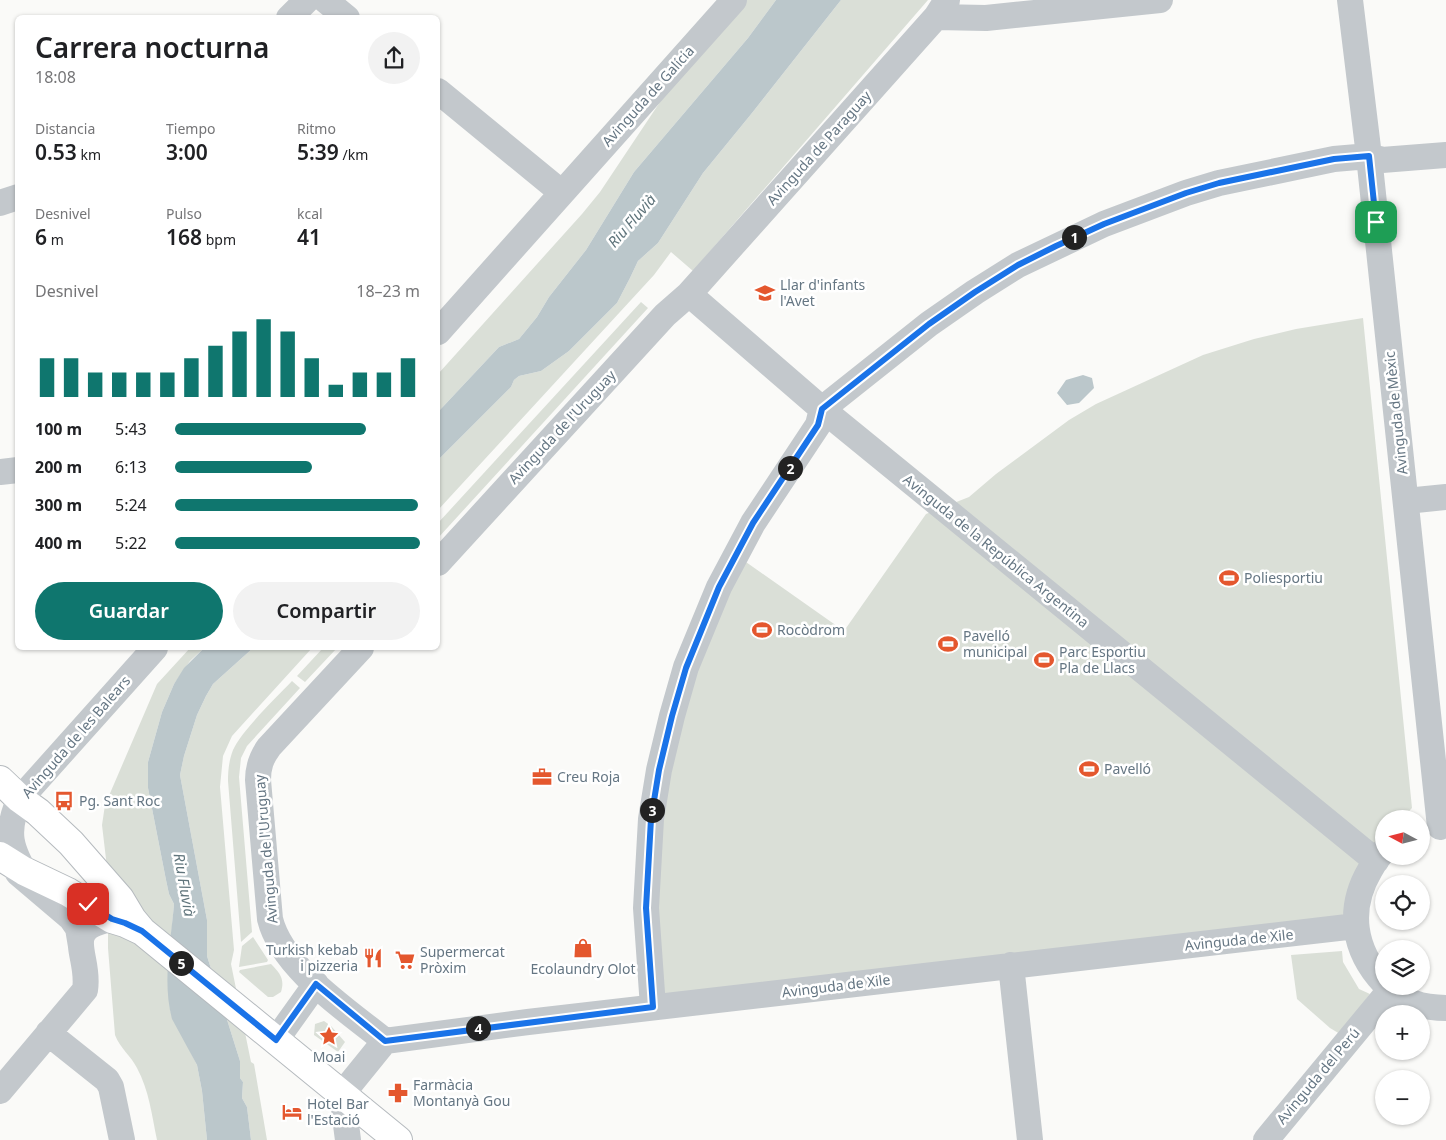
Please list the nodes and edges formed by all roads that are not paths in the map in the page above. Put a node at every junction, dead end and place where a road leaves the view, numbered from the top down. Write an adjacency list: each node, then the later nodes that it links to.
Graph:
1 (307, 0): 7 (street)
2 (325, 0): 8 (street)
3 (734, 0): 12 (street, Avinguda de Galícia)
4 (1160, 0): 6 (street)
5 (1350, 0): 11 (street, Avinguda de Mèxic)
6 (942, 8): 15 (street, Avinguda de Paraguay)
7 (292, 15)
8 (343, 15)
9 (442, 102): 12 (street)
10 (1446, 155): 11 (street)
11 (1369, 156): 17 (street); 21 (street, Avinguda de Mèxic)
12 (561, 192): 16 (street)
13 (15, 198): 14 (street)
14 (0, 203)
15 (689, 294): 17 (street, Avinguda de la República Argentina); 22 (street, Avinguda de l'Uruguay)
16 (440, 330)
17 (822, 409): 28 (street, Avinguda de la República Argentina); 41 (street)
18 (15, 470): 19 (street)
19 (0, 472)
20 (1446, 497): 21 (street)
21 (1406, 502): 27 (street, Avinguda de Mèxic)
22 (440, 561)
23 (153, 650): 26 (street, Avinguda de les Balears)
24 (359, 650): 38 (street, Avinguda de l'Uruguay)
25 (0, 780): 26 (main road)
26 (20, 799): 31 (street, Avinguda de les Balears); 34 (main road)
27 (1436, 828)
28 (1375, 852)
29 (0, 857): 31 (main road)
30 (1375, 864): 33 (street)
31 (29, 879): 32 (main road); 35 (street)
32 (112, 919): 34 (main road); 35 (street)
33 (1356, 926): 36 (street, Avinguda de Xile); 37 (street)
34 (142, 931): 44 (main road)
35 (81, 946): 43 (street)
36 (1011, 965): 41 (street, Avinguda de Xile); 51 (street)
37 (1375, 973)
38 (316, 984): 44 (street); 45 (street, Avinguda de l'Uruguay)
39 (1380, 995): 52 (street, Avinguda del Perú)
40 (1402, 995): 42 (street)
41 (653, 1007): 45 (street, Avinguda de Xile)
42 (1446, 1008)
43 (48, 1033): 46 (street); 48 (street)
44 (276, 1040): 47 (main road)
45 (385, 1041): 47 (street)
46 (0, 1091)
47 (342, 1094): 49 (street); 50 (main road)
48 (122, 1140)
49 (348, 1140)
50 (398, 1140)
51 (1030, 1140)
52 (1266, 1140)

